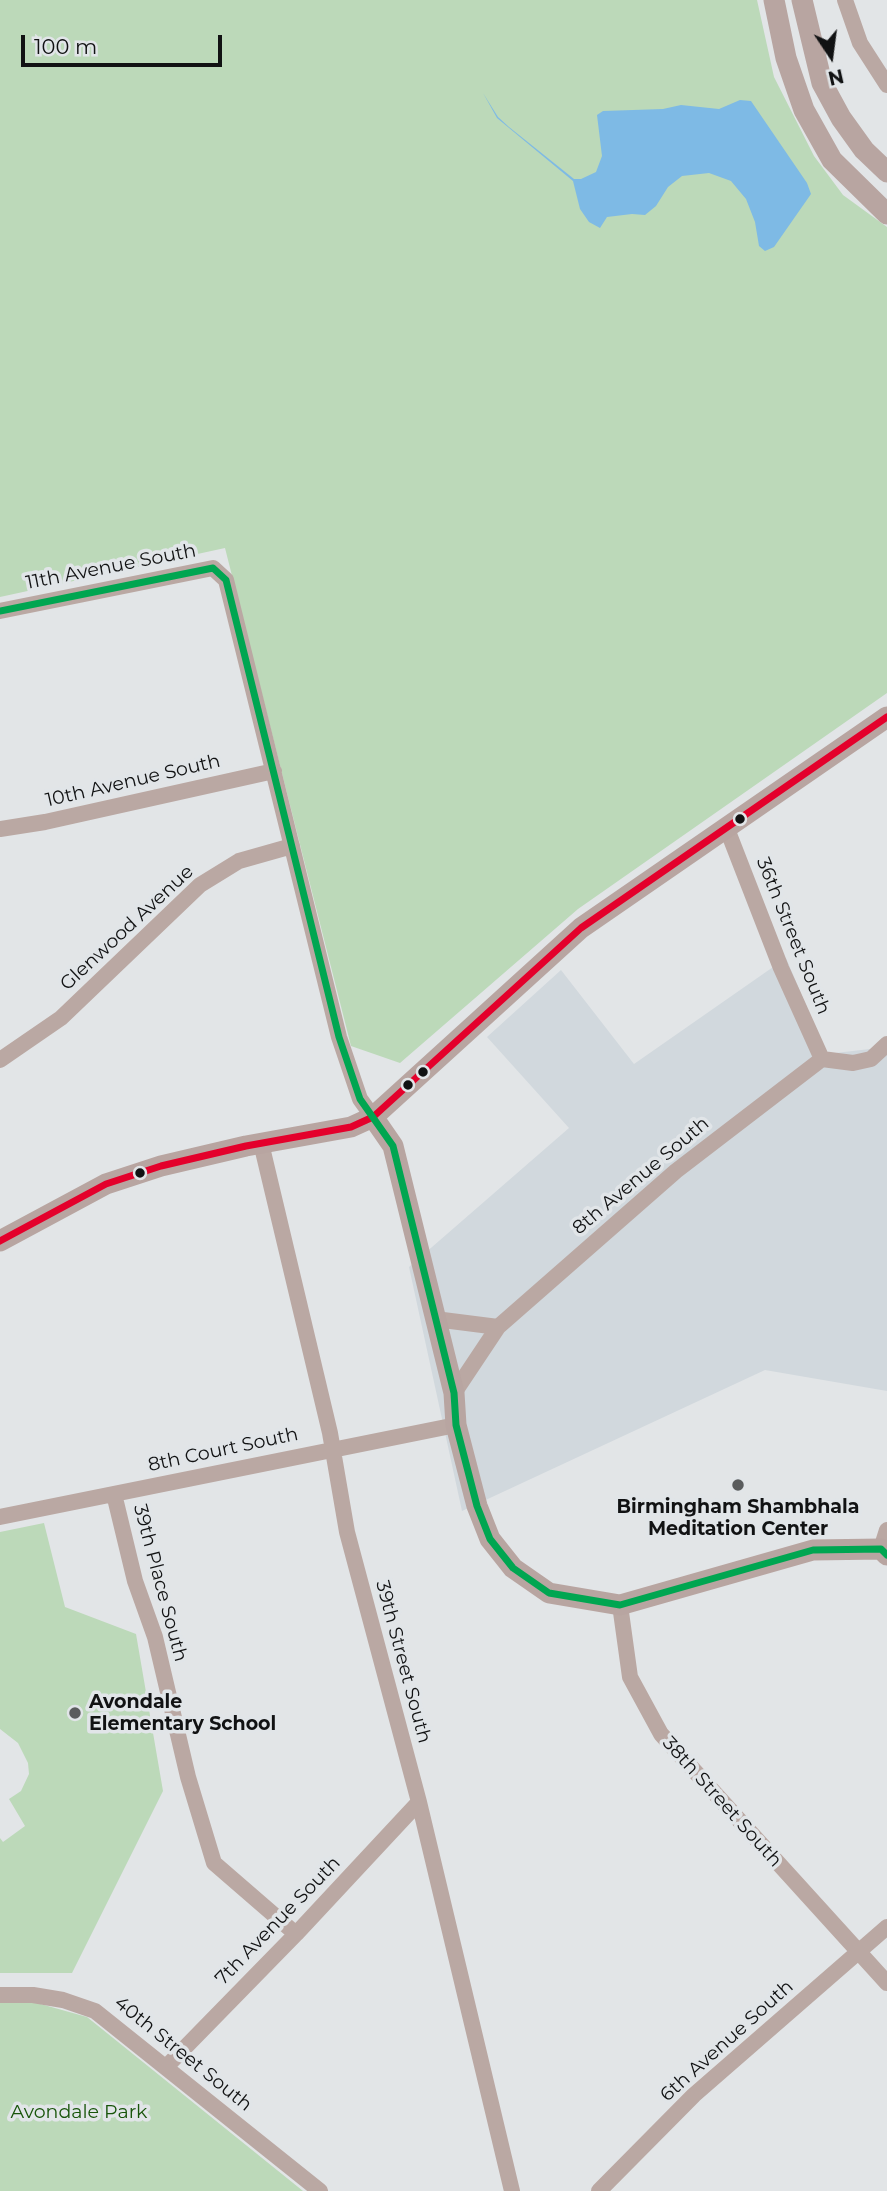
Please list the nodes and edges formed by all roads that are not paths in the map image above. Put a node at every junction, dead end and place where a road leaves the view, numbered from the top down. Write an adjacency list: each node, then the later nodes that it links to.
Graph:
1 (774, 0): 6 (street)
2 (802, 0): 5 (street)
3 (845, 0): 4 (street)
4 (887, 85)
5 (887, 172)
6 (887, 214)
7 (0, 611): 9 (street, 11th Avenue South)
8 (887, 717): 11 (street)
9 (274, 771): 10 (street, 10th Avenue South); 12 (street)
10 (0, 829)
11 (727, 829): 14 (street, 36th Street South); 16 (street)
12 (292, 846): 15 (street, Glenwood Avenue); 16 (street)
13 (887, 1044): 14 (street)
14 (822, 1059): 20 (street, 8th Avenue South)
15 (0, 1060)
16 (373, 1117): 17 (street); 19 (street)
17 (261, 1143): 18 (street); 23 (street, 39th Street South)
18 (0, 1241)
19 (435, 1319): 20 (street); 21 (street)
20 (498, 1327): 21 (street, 8th Avenue South)
21 (454, 1393): 22 (street)
22 (456, 1426): 23 (street, 8th Court South); 27 (street)
23 (331, 1449): 24 (street, 8th Court South); 28 (street, 39th Street South)
24 (114, 1494): 25 (street, 8th Court South); 30 (street, 39th Place South)
25 (0, 1517)
26 (885, 1545): 27 (street)
27 (620, 1605): 31 (street, 38th Street South)
28 (419, 1802): 30 (street, 7th Avenue South); 36 (street, 39th Street South)
29 (887, 1927): 31 (street, 6th Avenue South)
30 (296, 1934): 34 (street, 7th Avenue South)
31 (858, 1952): 32 (street, 38th Street South); 37 (street, 6th Avenue South)
32 (887, 1983)
33 (0, 1995): 34 (street, 40th Street South)
34 (166, 2067): 35 (street, 40th Street South)
35 (320, 2191)
36 (512, 2191)
37 (599, 2191)

